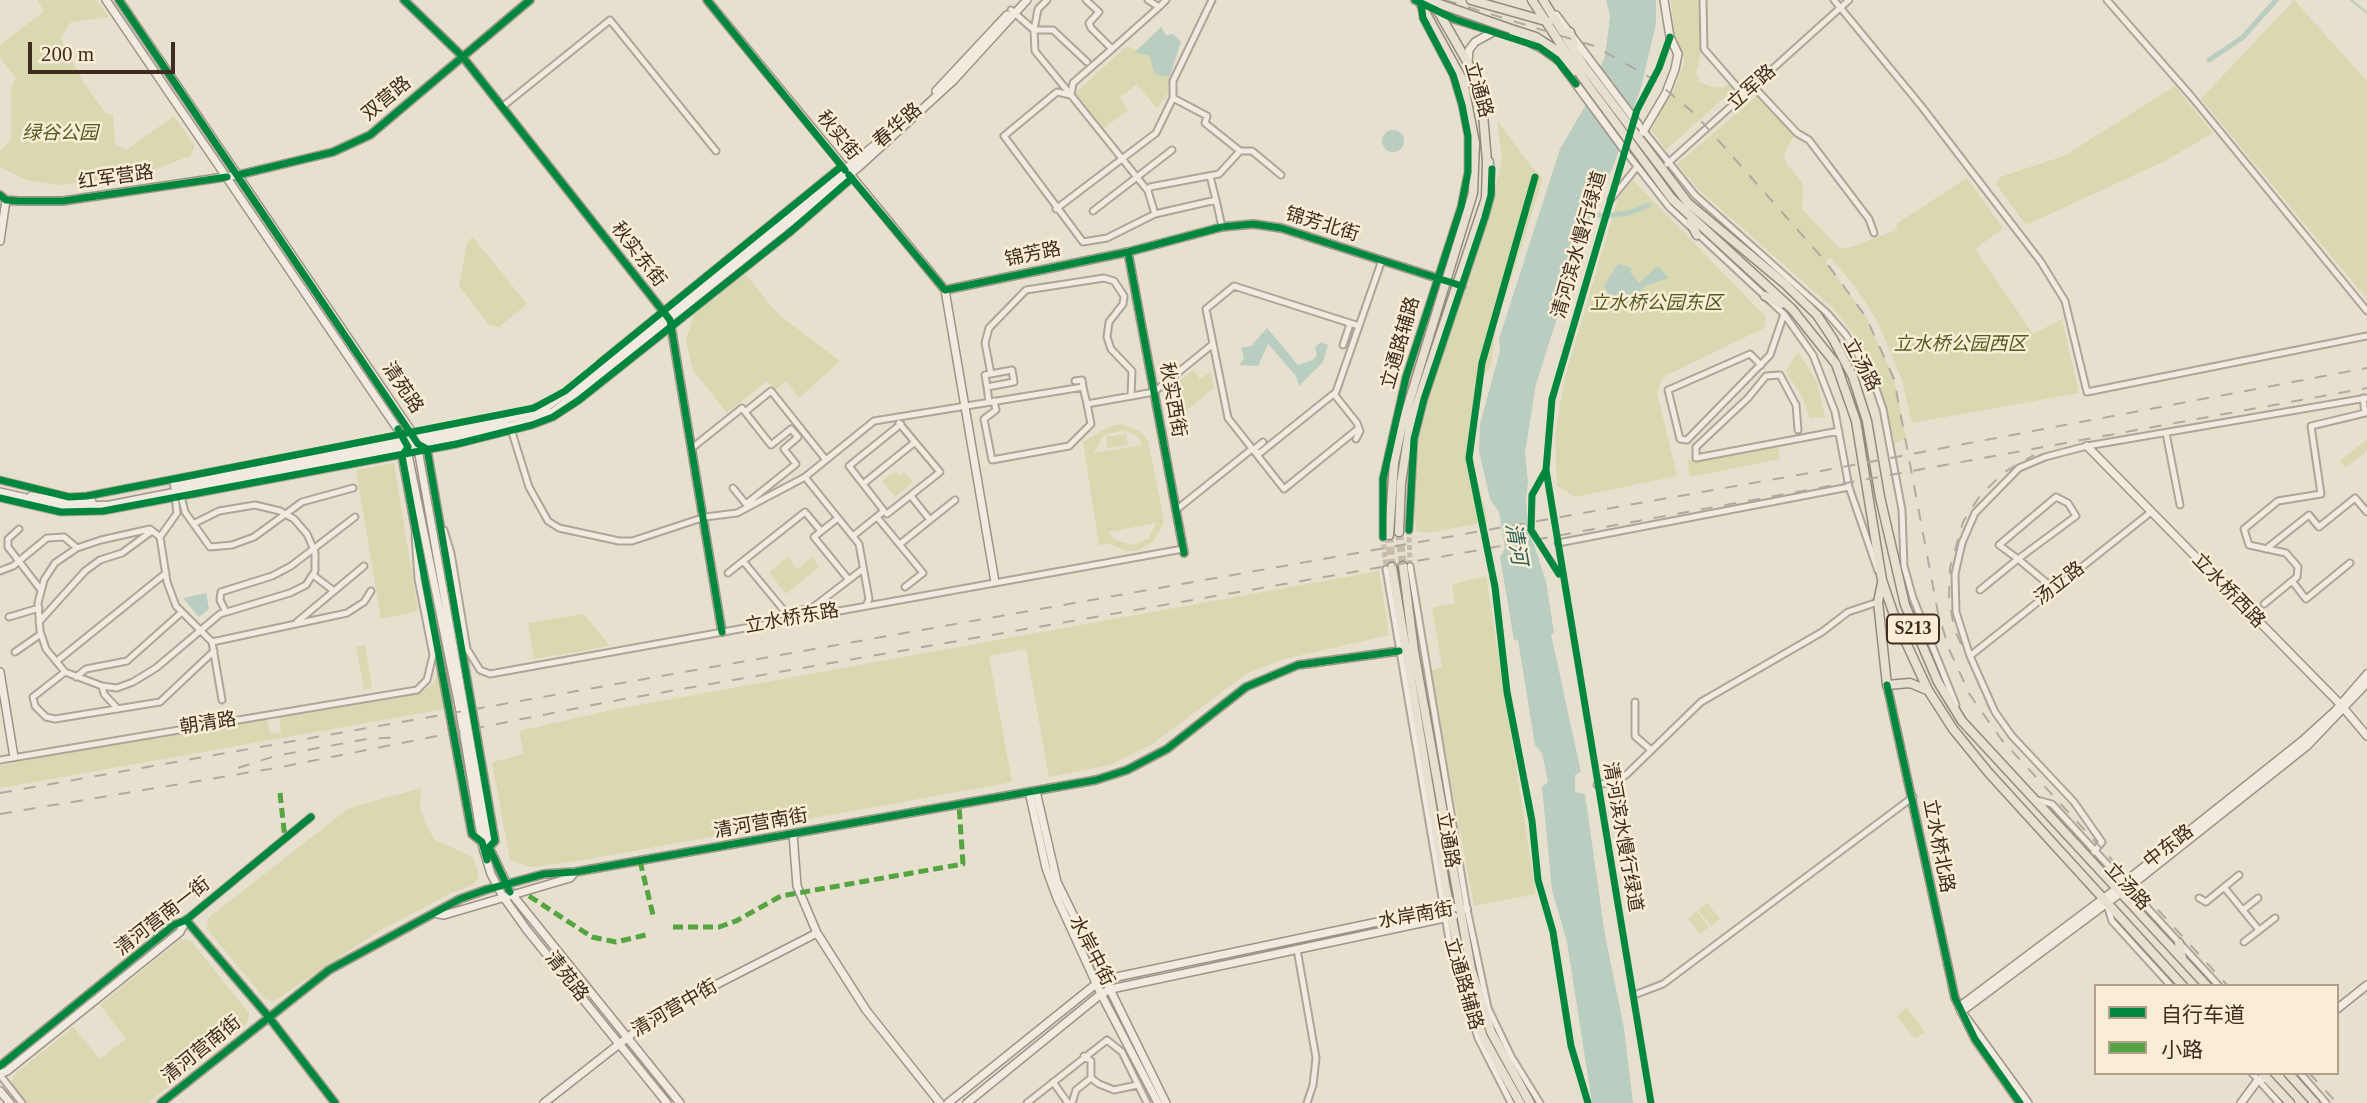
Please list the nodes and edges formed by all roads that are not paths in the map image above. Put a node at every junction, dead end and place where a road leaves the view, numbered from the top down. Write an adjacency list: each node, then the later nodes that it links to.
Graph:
1 (106, 0): 58 (street, 清苑路)
2 (119, 0): 56 (street, 清苑路)
3 (404, 0): 33 (street, 秋实东街)
4 (530, 0): 33 (street, 双营路)
5 (707, 0): 54 (street, 秋实街)
6 (1021, 0): 25 (street, 春华路)
7 (1027, 0): 25 (street, 春华路)
8 (1047, 0): 28 (street)
9 (1086, 0): 31 (street)
10 (1148, 0): 24 (street)
11 (1166, 0): 24 (street)
12 (1212, 0): 43 (street)
13 (1435, 0): 26 (main road, 立通路)
14 (1471, 0): 27 (main road)
15 (1532, 0): 27 (main road)
16 (1664, 0): 46 (street)
17 (1703, 0): 42 (street)
18 (1834, 0): 23 (street)
19 (1849, 0): 23 (street, 立军路)
20 (2107, 0): 83 (street)
21 (1422, 1): 26 (street); 34 (main road, bridge); 61 (main road, 立通路); 65 (street, 立通路辅路)
22 (1545, 2): 27 (main road); 30 (street)
23 (1842, 6): 40 (street, 立军路); 89 (street)
24 (1159, 7): 31 (street)
25 (1013, 12): 28 (street); 54 (street, 春华路)
26 (1438, 12): 29 (street); 36 (main road, 立通路)
27 (1551, 22): 34 (main road)
28 (1034, 30): 35 (street); 41 (street)
29 (1495, 31): 32 (street); 36 (street)
30 (1570, 32): 34 (main road); 45 (street)
31 (1112, 49): 37 (street)
32 (1546, 51): 39 (main road)
33 (462, 56): 44 (street, 秋实东街); 56 (street, 双营路)
34 (1574, 58): 39 (main road); 53 (main road, 立汤路 / S213)
35 (1087, 62): 37 (street); 38 (street)
36 (1468, 62): 79 (main road, 立通路)
37 (1097, 63): 38 (street)
38 (1086, 72): 41 (street)
39 (1579, 80): 50 (street); 53 (main road, 立汤路 / S213)
40 (1754, 87): 42 (street, 立军路); 73 (street)
41 (1071, 95): 51 (street); 66 (street)
42 (1744, 95): 53 (street, 立军路)
43 (1173, 98): 49 (street); 51 (street)
44 (502, 107): 48 (street); 86 (street, 秋实东街)
45 (1637, 124): 46 (street, 立汤路 / S213)
46 (1643, 132): 53 (street, 立汤路 / S213)
47 (1172, 150): 59 (street)
48 (716, 151)
49 (1240, 151): 55 (street); 57 (street)
50 (1626, 152): 52 (street)
51 (1123, 159): 59 (street); 66 (street)
52 (1637, 167): 63 (street); 74 (street)
53 (1661, 169): 68 (main road, 立汤路 / S213); 71 (main road, 立汤路 / S213); 72 (street, 立汤路 / S213)
54 (847, 172): 81 (street, 秋实街); 86 (street, 春华路); 86 (street)
55 (1280, 174)
56 (238, 176): 58 (street, 红军营路); 117 (street, 清苑路)
57 (1210, 176): 60 (street); 64 (street)
58 (227, 177): 62 (street, 红军营路); 118 (street, 清苑路)
59 (1137, 177): 60 (street); 67 (street)
60 (1148, 191): 69 (street)
61 (1473, 193): 65 (main road); 78 (main road, 立通路)
62 (3, 197): 75 (street)
63 (1611, 199)
64 (1216, 200): 69 (street); 70 (street)
65 (1462, 205): 78 (street, 立通路辅路)
66 (1056, 209): 69 (street)
67 (1093, 211)
68 (1685, 213): 74 (main road); 84 (main road, 立汤路 / S213)
69 (1154, 214)
70 (1222, 228): 76 (street, 锦芳北街); 77 (street, 锦芳北街)
71 (1718, 228): 72 (main road); 85 (main road, 立汤路 / S213)
72 (1733, 230): 80 (street, 立汤路 / S213)
73 (1874, 233)
74 (1697, 235): 82 (street)
75 (0, 240)
76 (1128, 252): 81 (street, 锦芳路); 97 (street, 秋实西街)
77 (1382, 260): 78 (street, 锦芳北街); 88 (street)
78 (1440, 279): 79 (street, 锦芳北街); 110 (street, 立通路辅路); 121 (main road, 立通路)
79 (1459, 285): 158 (main road, 立通路)
80 (1796, 286): 85 (main road); 220 (street, 立汤路 / S213)
81 (945, 290): 103 (street, 秋实街)
82 (1765, 296): 84 (main road)
83 (2367, 311)
84 (1788, 312): 92 (street); 112 (street, 立汤路 / S213); 181 (main road, 立汤路 / S213)
85 (1817, 315): 220 (main road, 立汤路 / S213)
86 (667, 319): 109 (street, 春华路); 117 (street, 春华路); 120 (street, 秋实东街)
87 (1350, 324): 88 (street); 90 (street); 91 (street)
88 (1359, 326): 98 (street)
89 (2367, 336)
90 (1213, 344): 97 (street); 122 (street)
91 (1343, 345)
92 (1761, 365): 92 (street)
93 (990, 374): 95 (street); 95 (street); 99 (street)
94 (1075, 381): 96 (street)
95 (987, 387): 100 (street)
96 (1083, 387): 100 (street); 102 (street)
97 (1154, 392): 99 (street); 140 (street, 秋实西街)
98 (1334, 394): 108 (street); 122 (street)
99 (1131, 396): 102 (street)
100 (992, 398): 102 (street); 103 (street)
101 (2365, 398): 105 (street); 113 (street)
102 (1087, 404)
103 (966, 407): 106 (street); 183 (street, 秋实街)
104 (745, 412): 120 (street); 123 (street); 138 (street)
105 (2366, 412): 166 (street)
106 (895, 418): 107 (street); 123 (street)
107 (901, 424): 115 (street); 127 (street)
108 (1359, 428): 114 (street); 122 (street)
109 (511, 429): 117 (street, 春华路); 148 (street)
110 (1394, 429): 121 (main road); 160 (street, 立通路辅路)
111 (1798, 430): 112 (street)
112 (1839, 431): 128 (street, 立汤路 / S213)
113 (2166, 433): 119 (street); 139 (street)
114 (1356, 439)
115 (915, 442): 127 (street); 134 (street)
116 (1263, 442): 122 (street)
117 (419, 443): 118 (street); 118 (street); 137 (street, 清苑路); 145 (street, 清苑路)
118 (405, 446): 132 (street); 132 (street); 133 (street, 清苑路); 154 (street, 清苑路)
119 (2087, 446): 141 (street, 立水桥西路); 206 (street)
120 (692, 448): 148 (street, 秋实东街)
121 (1397, 449): 160 (main road, 立通路)
122 (1255, 451): 124 (street); 140 (street)
123 (826, 460): 125 (street)
124 (1266, 461)
125 (805, 477): 138 (street); 149 (street)
126 (0, 480): 132 (street)
127 (863, 484): 143 (street)
128 (1849, 487): 162 (street); 181 (street, 立汤路 / S213)
129 (353, 488): 144 (street)
130 (733, 488): 138 (street)
131 (0, 490): 132 (street)
132 (176, 490): 135 (street); 146 (street); 151 (street)
133 (418, 495): 154 (street); 235 (street, 清苑路)
134 (911, 496): 143 (street); 152 (street)
135 (0, 498)
136 (955, 500): 152 (street)
137 (428, 501): 145 (street); 235 (street, 清苑路)
138 (747, 505): 148 (street)
139 (2180, 505)
140 (1176, 510): 167 (street, 秋实西街)
141 (2151, 512): 185 (street, 汤立路); 218 (street, 立水桥西路)
142 (2367, 512): 166 (street)
143 (886, 513): 150 (street)
144 (287, 515): 153 (street); 153 (street); 165 (street)
145 (437, 515): 200 (street, 立水桥东路); 235 (street, 清苑路)
146 (189, 516): 151 (street); 153 (street)
147 (355, 517): 165 (street)
148 (705, 517): 200 (street, 秋实东街)
149 (838, 518): 157 (street); 159 (street)
150 (879, 518): 159 (street); 163 (street)
151 (173, 520): 161 (street)
152 (930, 520): 163 (street)
153 (195, 523)
154 (415, 527): 224 (street, 朝清路); 235 (street, 清苑路)
155 (19, 529): 169 (street)
156 (152, 531): 161 (street); 164 (street); 197 (street)
157 (821, 531): 170 (street); 180 (street)
158 (1404, 531)
159 (853, 536): 175 (street)
160 (1386, 536)
161 (160, 537): 177 (street)
162 (1558, 543)
163 (900, 544): 184 (street)
164 (77, 548): 169 (street); 186 (street)
165 (314, 548): 179 (street); 195 (street)
166 (2266, 549): 182 (street)
167 (1183, 551): 183 (street, 立水桥东路)
168 (2018, 559): 168 (street); 185 (street); 187 (street)
169 (19, 561): 176 (street); 186 (street)
170 (743, 561): 178 (street); 180 (street)
171 (2350, 563): 182 (street)
172 (364, 566): 188 (street)
173 (1406, 566): 223 (main road, 立通路); 226 (street, 立通路辅路)
174 (1389, 568): 204 (street, 立通路辅路); 231 (main road, 立通路)
175 (863, 569): 180 (street); 192 (street)
176 (0, 571)
177 (166, 573): 194 (street); 207 (street)
178 (728, 573)
179 (313, 575): 188 (street); 195 (street)
180 (849, 580)
181 (1882, 580): 190 (main road); 215 (main road, 立汤路 / S213)
182 (2292, 581): 191 (street)
183 (995, 582): 192 (street, 立水桥东路)
184 (905, 587)
185 (2053, 589): 206 (street, 汤立路)
186 (41, 590): 193 (street)
187 (1980, 590)
188 (334, 591): 198 (street)
189 (371, 591): 198 (street)
190 (1878, 602): 213 (main road); 222 (street)
191 (2264, 604)
192 (866, 606): 200 (street, 立水桥东路)
193 (38, 608): 196 (street); 197 (street)
194 (182, 612): 199 (street); 211 (street)
195 (226, 612): 199 (street)
196 (9, 617)
197 (39, 622): 201 (street)
198 (295, 624): 202 (street)
199 (202, 631): 202 (street); 214 (street)
200 (722, 632)
201 (41, 634): 205 (street); 207 (street)
202 (212, 642): 203 (street)
203 (214, 651): 216 (street); 219 (street)
204 (1399, 651): 228 (street, 清河营南街); 233 (street, 立通路辅路)
205 (15, 652)
206 (1970, 656): 236 (street)
207 (57, 662): 209 (street)
208 (0, 672): 224 (street)
209 (65, 673): 211 (street); 219 (street)
210 (2367, 674): 218 (street, 中东路)
211 (76, 677): 214 (street)
212 (2367, 683): 218 (street, 中东路)
213 (1887, 685): 215 (main road); 229 (street, 立水桥北路)
214 (102, 686): 219 (street)
215 (1928, 691): 247 (main road, 立汤路 / S213)
216 (222, 700)
217 (1635, 702): 222 (street)
218 (2343, 707): 221 (street, 立水桥西路); 242 (street, 中东路)
219 (118, 709)
220 (1962, 721): 230 (main road, 立汤路 / S213)
221 (2367, 736)
222 (1651, 750): 227 (street)
223 (1432, 755): 226 (main road); 249 (main road, 立通路)
224 (14, 757): 225 (street, 朝清路)
225 (0, 760)
226 (1443, 772): 249 (street, 立通路辅路)
227 (1597, 785)
228 (1033, 792): 234 (street, 清河营南街); 259 (street, 水岸中街); 260 (street, 水岸中街)
229 (1913, 797): 268 (street); 270 (street, 立水桥北路)
230 (2031, 798): 236 (street, 立汤路 / S213); 242 (main road, 立汤路 / S213)
231 (1432, 810): 233 (main road); 249 (main road, 立通路)
232 (311, 817): 252 (street, 清河营南一街)
233 (1428, 822): 249 (street, 立通路辅路)
234 (793, 834): 237 (street, 清河营南街); 254 (street)
235 (486, 844): 239 (street, 清苑路); 240 (street, 清苑路)
236 (2094, 852): 242 (street, 立汤路 / S213)
237 (575, 872): 239 (street, 清河营南街); 243 (street, 清河营南街)
238 (2239, 875): 241 (street)
239 (506, 884): 240 (street, 清河营南街); 243 (street, 清苑路)
240 (498, 886): 244 (street, 清苑路); 250 (street, 清河营南街)
241 (2224, 887): 245 (street); 248 (street)
242 (2122, 888): 247 (street, 中东路); 256 (street, 立汤路 / S213); 258 (main road, 立汤路 / S213)
243 (511, 893): 244 (street, 清河营南街); 272 (street, 清苑路)
244 (502, 895): 250 (street, 清河营南街); 273 (street, 清苑路)
245 (2199, 898)
246 (2258, 898): 248 (street)
247 (2104, 900): 261 (street, 立汤路 / S213); 262 (main road, 立汤路 / S213); 270 (street, 中东路)
248 (2243, 910): 253 (street)
249 (1454, 911): 257 (street, 水岸南街); 259 (street, 水岸南街); 275 (street, 立通路辅路); 284 (main road, 立通路); 304 (main road, 立通路); 305 (street, 立通路辅路)
250 (438, 914): 271 (street, 清河营南街)
251 (2275, 918): 253 (street)
252 (186, 920): 271 (street); 276 (street, 清河营南一街); 277 (street, 清河营南一街)
253 (2259, 930): 255 (street)
254 (817, 933): 272 (street, 清河营中街); 293 (street)
255 (2244, 942)
256 (2179, 943): 258 (main road); 264 (street, 立汤路 / S213)
257 (1297, 949): 266 (street, 水岸南街); 301 (street)
258 (2182, 958): 263 (main road, 立汤路 / S213)
259 (1107, 979): 260 (street, 水岸南街); 266 (street, 水岸中街)
260 (1096, 984): 267 (street, 水岸中街); 294 (street, 水岸南街)
261 (2169, 984)
262 (2181, 984)
263 (2205, 984)
264 (2217, 984)
265 (2367, 985): 269 (street)
266 (1111, 989): 267 (street, 水岸南街); 300 (street, 水岸中街)
267 (1101, 994): 295 (street, 水岸南街); 299 (street, 水岸中街)
268 (1634, 995)
269 (2339, 1007)
270 (1960, 1009): 306 (street, 立水桥北路); 307 (street, 立水桥北路)
271 (268, 1016): 288 (street, 清河营南街); 289 (street)
272 (626, 1037): 273 (street, 清河营中街); 292 (street, 清苑路)
273 (617, 1044): 290 (street, 清河营中街); 291 (street, 清苑路)
274 (1084, 1056): 281 (street); 282 (street); 283 (street)
275 (1489, 1062): 284 (main road); 302 (street, 立通路辅路)
276 (0, 1066)
277 (0, 1074): 287 (street)
278 (2290, 1075): 311 (main road)
279 (2302, 1075): 312 (street)
280 (2259, 1076): 308 (street); 309 (street); 310 (main road)
281 (1091, 1078): 283 (street); 297 (street)
282 (1054, 1082): 296 (street); 297 (street)
283 (1137, 1085): 298 (street)
284 (1509, 1085): 303 (main road, 立通路)
285 (0, 1091): 286 (street)
286 (10, 1103)
287 (22, 1103)
288 (161, 1103)
289 (335, 1103)
290 (544, 1103)
291 (667, 1103)
292 (680, 1103)
293 (940, 1103)
294 (948, 1103)
295 (967, 1103)
296 (1027, 1103)
297 (1070, 1103)
298 (1147, 1103)
299 (1157, 1103)
300 (1166, 1103)
301 (1307, 1103)
302 (1511, 1103)
303 (1520, 1103)
304 (1530, 1103)
305 (1540, 1103)
306 (2020, 1103)
307 (2028, 1103)
308 (2239, 1103)
309 (2279, 1103)
310 (2290, 1103)
311 (2315, 1103)
312 (2326, 1103)

